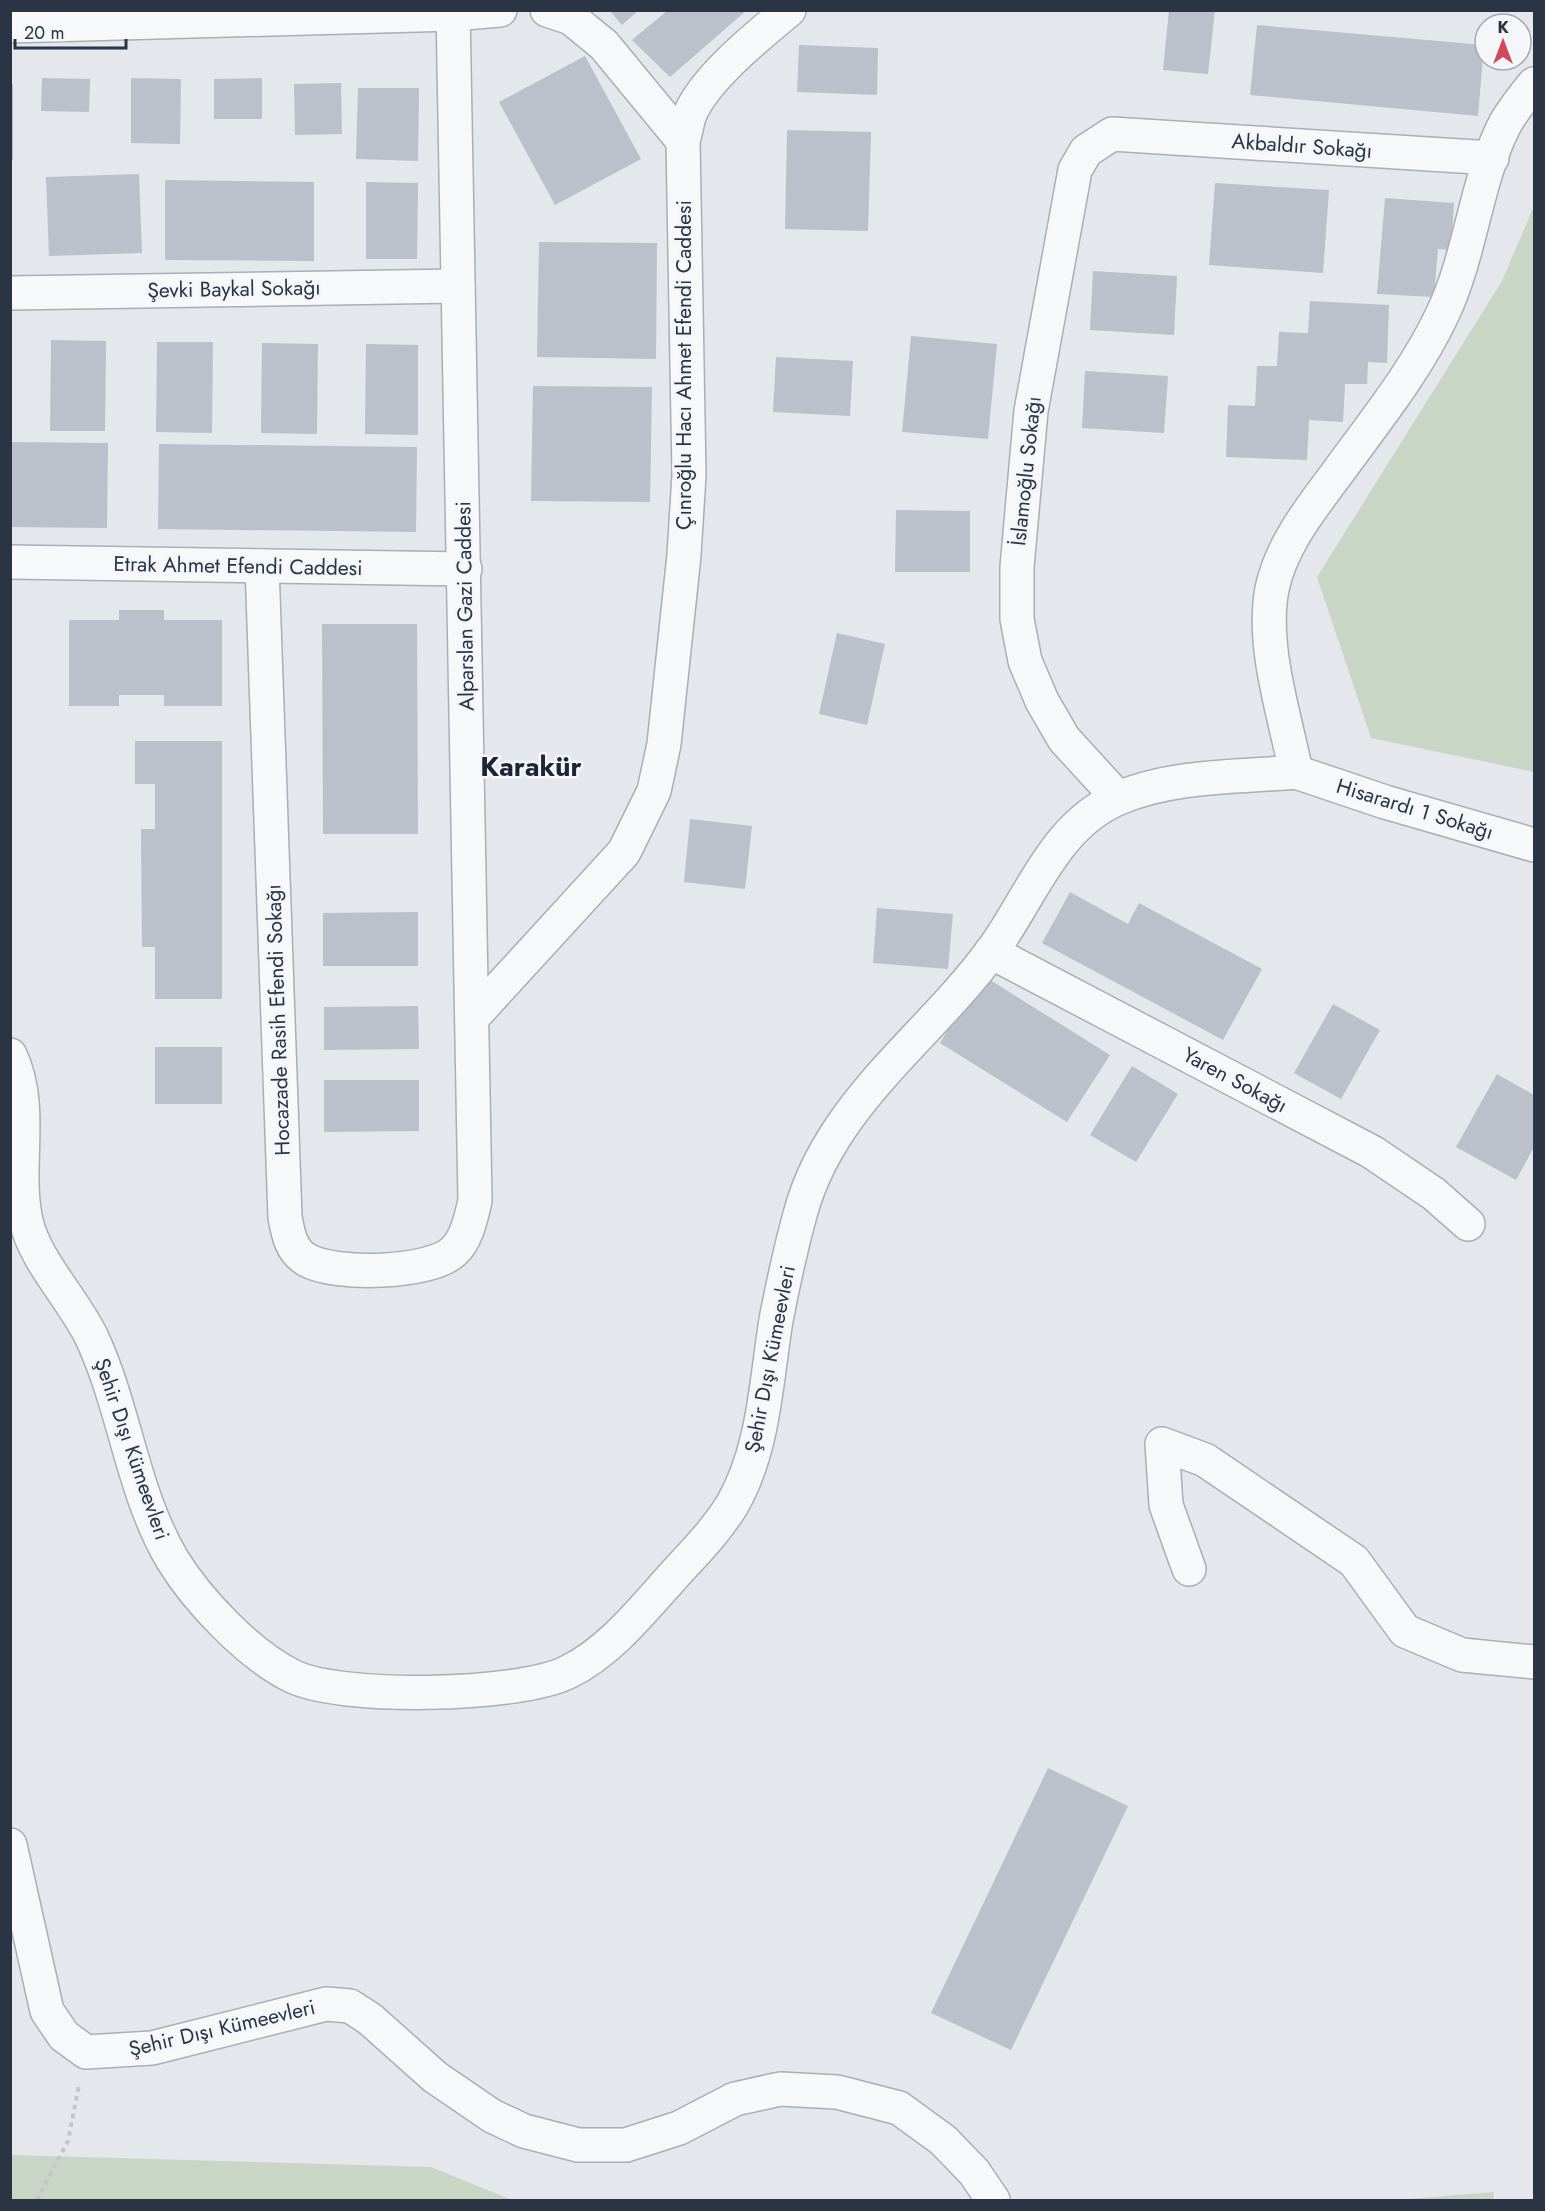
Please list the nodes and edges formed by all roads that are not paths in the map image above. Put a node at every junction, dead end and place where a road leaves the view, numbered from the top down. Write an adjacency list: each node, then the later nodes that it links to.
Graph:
1 (500, 10): 4 (street)
2 (548, 10): 9 (street)
3 (789, 10): 9 (street, Çınroğlu Hacı Ahmet Efendi Caddesi)
4 (453, 12): 5 (street); 11 (street, Alparslan Gazi Caddesi)
5 (213, 15): 6 (street)
6 (10, 27)
7 (1534, 84): 10 (street)
8 (1112, 134): 10 (street, Akbaldır Sokağı); 17 (street, İslamoğlu Sokağı)
9 (683, 141): 20 (street, Çınroğlu Hacı Ahmet Efendi Caddesi)
10 (1492, 158): 16 (street)
11 (458, 285): 12 (street, Şevki Baykal Sokağı); 15 (street, Alparslan Gazi Caddesi)
12 (10, 292)
13 (10, 562): 14 (street, Etrak Ahmet Efendi Caddesi)
14 (261, 566): 15 (street, Etrak Ahmet Efendi Caddesi); 22 (street, Hocazade Rasih Efendi Sokağı)
15 (465, 568): 20 (street, Alparslan Gazi Caddesi)
16 (1296, 772): 17 (street, Şehir Dışı Kümeevleri); 18 (street, Hisarardı 1 Sokağı)
17 (1118, 798): 19 (street, Şehir Dışı Kümeevleri)
18 (1534, 845)
19 (991, 952): 21 (street, Şehir Dışı Kümeevleri); 23 (street, Yaren Sokağı)
20 (472, 1018): 22 (street, Alparslan Gazi Caddesi)
21 (10, 1054)
22 (475, 1201)
23 (1468, 1224)
24 (1190, 1569): 25 (street)
25 (1534, 1662)
26 (10, 1845): 27 (street, Şehir Dışı Kümeevleri)
27 (993, 2200)

